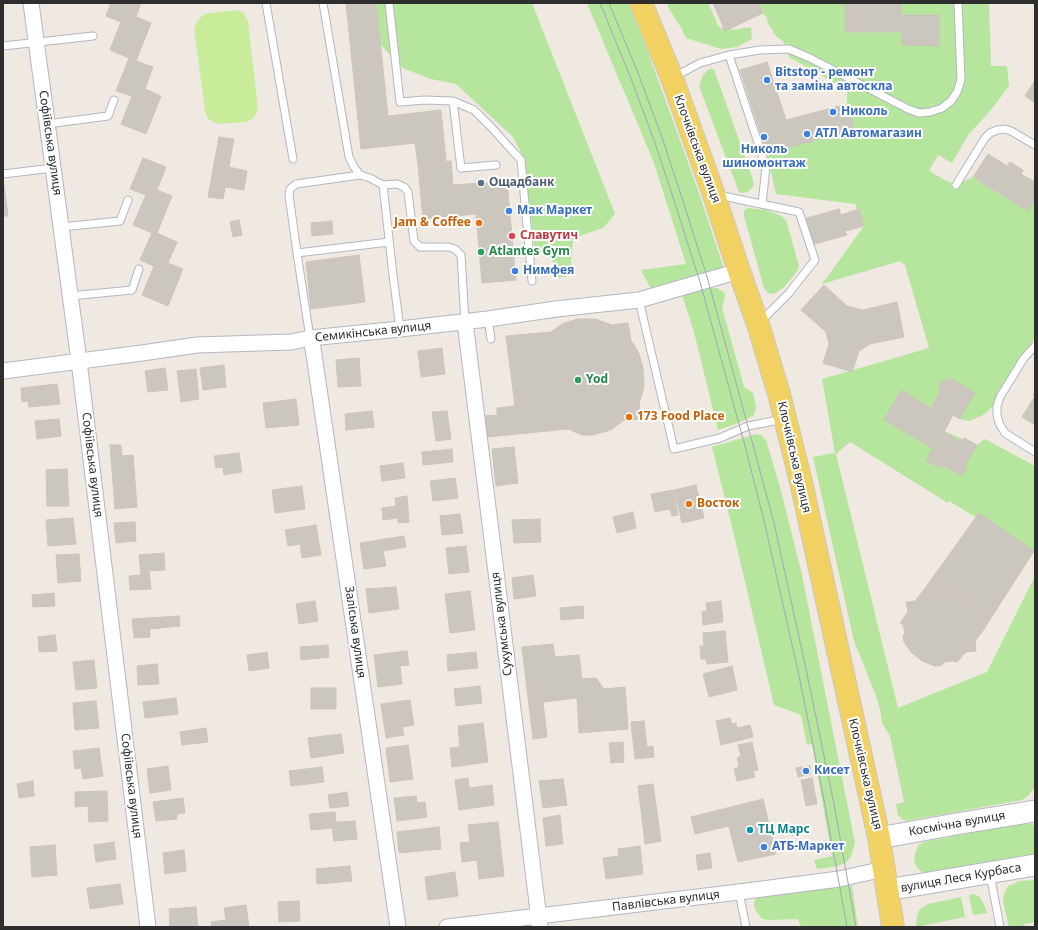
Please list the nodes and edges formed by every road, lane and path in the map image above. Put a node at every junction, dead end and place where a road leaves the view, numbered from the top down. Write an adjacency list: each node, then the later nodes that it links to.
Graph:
1 (31, 3): 8 (street, Софіївська вулиця)
2 (266, 3): 16 (lane)
3 (323, 3): 20 (lane)
4 (389, 3): 13 (lane)
5 (641, 3): 11 (main road, Клочківська вулиця)
6 (958, 3): 10 (lane)
7 (93, 36): 8 (lane)
8 (36, 42): 9 (lane); 14 (street, Софіївська вулиця)
9 (3, 46)
10 (729, 55): 11 (lane); 25 (lane)
11 (672, 78): 23 (main road, Клочківська вулиця)
12 (114, 100): 14 (lane)
13 (453, 101): 17 (lane); 31 (lane)
14 (47, 124): 18 (street, Софіївська вулиця)
15 (1035, 145): 22 (lane)
16 (293, 160)
17 (496, 165)
18 (53, 168): 19 (lane); 26 (street, Софіївська вулиця)
19 (3, 174)
20 (360, 175): 21 (lane); 28 (lane)
21 (383, 185): 27 (lane); 35 (lane)
22 (956, 185)
23 (714, 194): 25 (lane); 30 (main road, Клочківська вулиця)
24 (128, 200): 26 (lane)
25 (762, 204): 36 (lane)
26 (61, 227): 32 (street, Софіївська вулиця)
27 (389, 242): 28 (lane); 37 (lane)
28 (297, 253): 38 (lane)
29 (139, 269): 32 (lane)
30 (739, 271): 33 (street, Семикінська вулиця); 36 (main road, Клочківська вулиця)
31 (532, 280)
32 (70, 296): 41 (street, Софіївська вулиця)
33 (639, 300): 34 (street, Семикінська вулиця); 43 (lane)
34 (488, 319): 35 (street, Семикінська вулиця); 39 (lane)
35 (465, 322): 37 (street, Семикінська вулиця); 51 (street, Сухумська вулиця)
36 (758, 324): 43 (main road, Клочківська вулиця)
37 (400, 330): 38 (street, Семикінська вулиця)
38 (310, 338): 41 (street, Семикінська вулиця); 53 (street, Заліська вулиця)
39 (491, 339)
40 (1035, 346): 44 (lane)
41 (79, 361): 42 (street, Семикінська вулиця); 52 (street, Софіївська вулиця)
42 (3, 371)
43 (785, 419): 46 (main road, Клочківська вулиця)
44 (1035, 452)
45 (1035, 811): 46 (street, Космічна вулиця)
46 (879, 838): 49 (main road, Клочківська вулиця)
47 (1035, 865): 48 (street, вулиця Леся Курбаса)
48 (990, 873): 49 (street, вулиця Леся Курбаса); 57 (lane)
49 (886, 880): 50 (street, Павлівська вулиця); 56 (main road, Клочківська вулиця)
50 (739, 892): 51 (street, Павлівська вулиця); 55 (lane)
51 (539, 921): 54 (street, Павлівська вулиця)
52 (148, 927)
53 (398, 927)
54 (447, 927)
55 (746, 927)
56 (893, 927)
57 (1000, 927)

